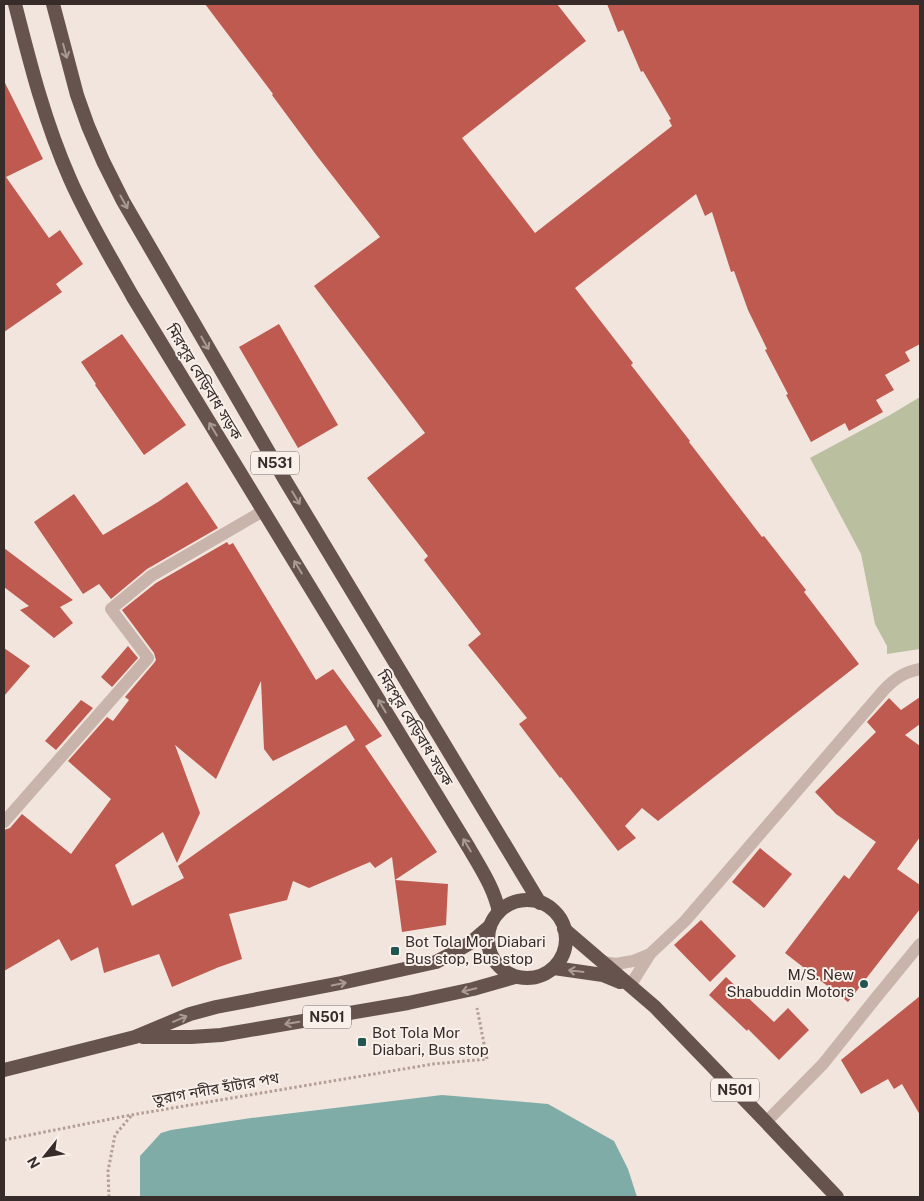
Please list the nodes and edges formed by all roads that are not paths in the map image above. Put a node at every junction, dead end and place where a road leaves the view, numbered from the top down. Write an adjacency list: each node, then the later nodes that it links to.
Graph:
1 (15, 4): 3 (highway, মিরপুর বেড়িবাধ সড়ক / N531, one-way to 1)
2 (53, 4): 6 (highway, মিরপুর বেড়িবাধ সড়ক / N531, one-way to 6)
3 (263, 511): 5 (street); 7 (highway, মিরপুর বেড়িবাধ সড়ক / N531, one-way to 3)
4 (919, 670): 11 (street)
5 (4, 822)
6 (540, 903): 7 (highway); 9 (highway, N501)
7 (499, 912): 8 (highway, N501)
8 (490, 926): 14 (highway); 16 (highway, N501, one-way to 8)
9 (564, 928): 12 (highway, N501); 13 (highway)
10 (920, 944): 18 (street)
11 (650, 954): 12 (street); 15 (street)
12 (603, 962): 15 (highway, N501)
13 (554, 968): 14 (highway, N501); 15 (highway, N501, one-way to 13)
14 (515, 977): 16 (highway, N501, one-way to 16)
15 (630, 986): 18 (highway, N501)
16 (135, 1038): 17 (highway, N501)
17 (4, 1070)
18 (766, 1122): 19 (highway, N501)
19 (836, 1197)

